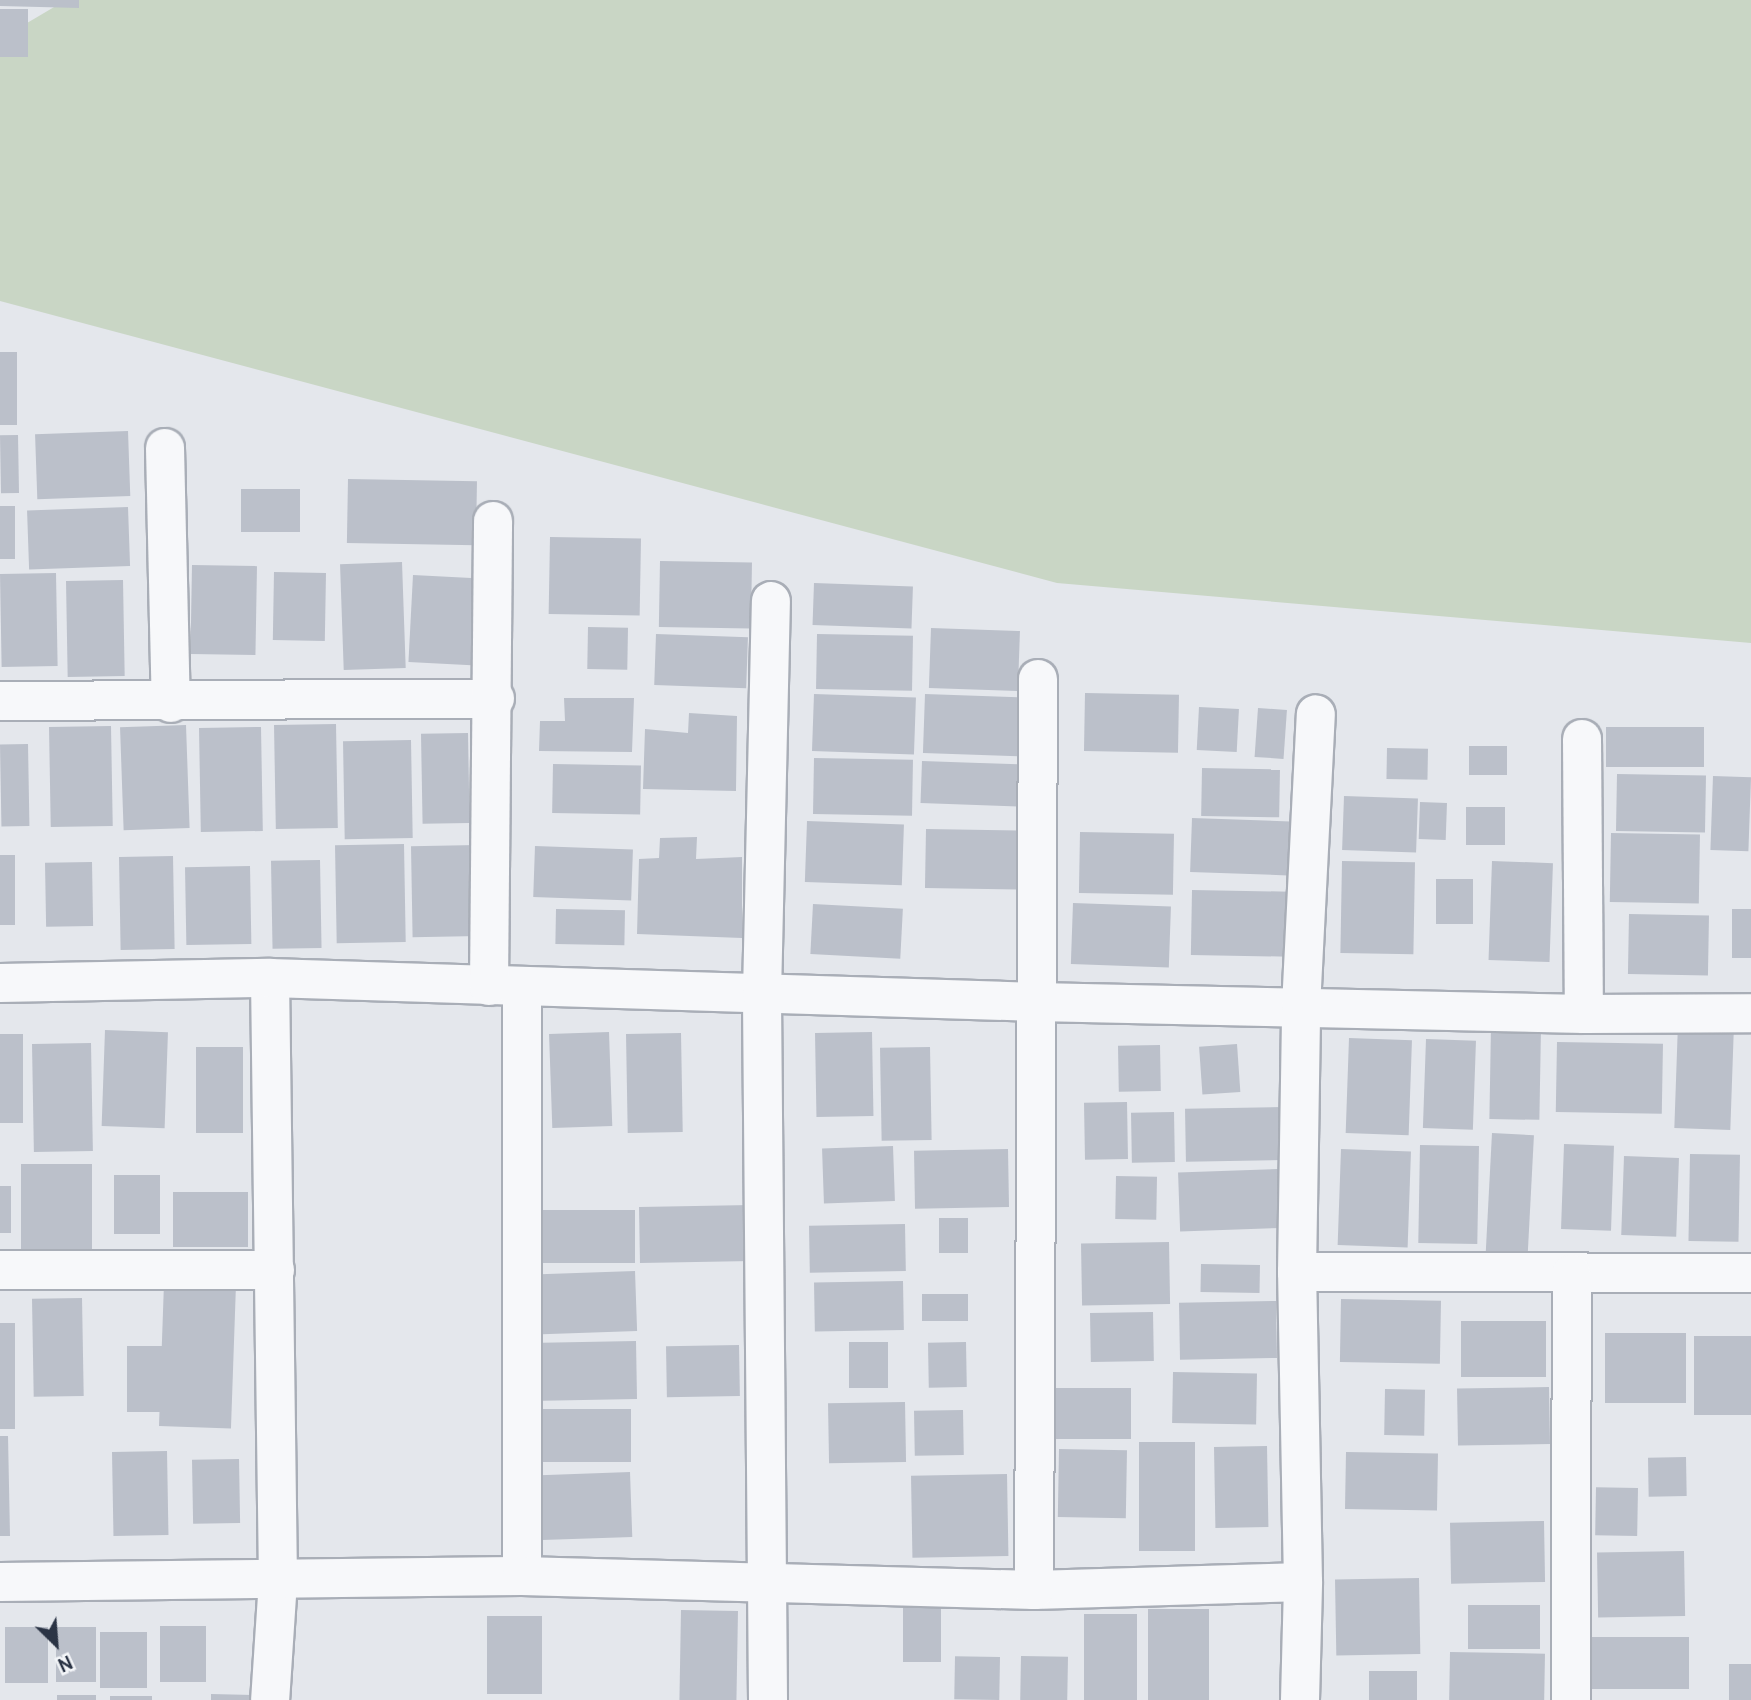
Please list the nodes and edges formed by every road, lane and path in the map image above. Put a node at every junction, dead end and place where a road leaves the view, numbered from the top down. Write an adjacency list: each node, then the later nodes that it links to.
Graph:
1 (165, 448): 7 (street)
2 (494, 521): 5 (street)
3 (771, 601): 13 (street)
4 (1038, 679): 14 (street)
5 (495, 698): 7 (street); 12 (street)
6 (0, 701): 7 (street)
7 (171, 703)
8 (1316, 714): 15 (street)
9 (1582, 739): 17 (street)
10 (270, 978): 11 (street); 12 (street); 19 (street)
11 (0, 983)
12 (506, 987): 13 (street); 23 (street)
13 (762, 994): 14 (street); 26 (street)
14 (1037, 1002): 15 (street); 28 (street)
15 (1301, 1007): 17 (street); 20 (street)
16 (1751, 1013): 17 (street)
17 (1584, 1014)
18 (0, 1270): 19 (street)
19 (275, 1270): 24 (street)
20 (1297, 1272): 22 (street); 27 (street)
21 (1751, 1273): 22 (street)
22 (1572, 1274): 32 (street)
23 (522, 1576): 24 (street); 26 (street)
24 (278, 1581): 25 (street); 29 (street)
25 (0, 1582)
26 (768, 1583): 28 (street); 30 (street)
27 (1303, 1583): 28 (street); 31 (street)
28 (1034, 1590)
29 (270, 1700)
30 (768, 1700)
31 (1300, 1700)
32 (1571, 1700)

